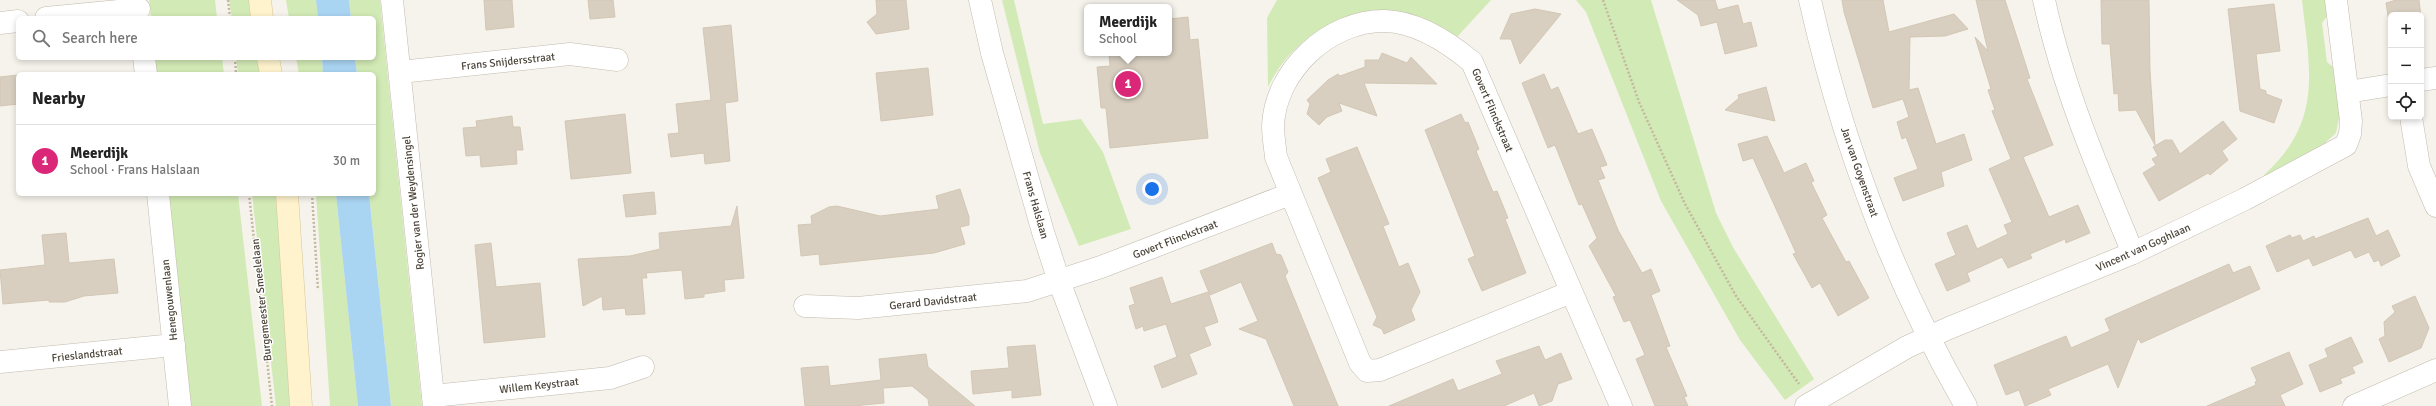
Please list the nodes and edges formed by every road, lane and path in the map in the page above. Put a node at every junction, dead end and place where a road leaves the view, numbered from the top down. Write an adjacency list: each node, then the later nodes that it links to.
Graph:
1 (228, 0): 11 (path)
2 (260, 0): 12 (street)
3 (392, 0): 22 (street, Rogier van der Weydensingel)
4 (980, 0): 34 (street, Frans Halslaan)
5 (1603, 0): 43 (path)
6 (1810, 0): 37 (street, Jan van Goyenstraat)
7 (2044, 0): 33 (street)
8 (2336, 0): 26 (street, Vincent van Goghlaan)
9 (139, 9): 10 (street)
10 (67, 16)
11 (230, 16)
12 (262, 16)
13 (16, 21): 14 (street)
14 (0, 23)
15 (144, 60): 19 (street)
16 (235, 60): 20 (path)
17 (268, 60): 21 (street)
18 (617, 60): 22 (street, Frans Snijdersstraat)
19 (146, 72)
20 (236, 72)
21 (270, 72)
22 (400, 72): 42 (street, Rogier van der Weydensingel)
23 (2436, 78): 24 (street)
24 (2424, 80)
25 (2388, 85): 26 (street)
26 (2348, 92): 33 (street, Vincent van Goghlaan)
27 (2411, 120): 32 (street)
28 (1290, 194): 34 (street, Govert Flinckstraat); 35 (street, Govert Flinckstraat); 35 (street, Govert Flinckstraat)
29 (158, 196): 38 (street, Henegouwenlaan)
30 (249, 196): 45 (path, Burgemeester Smeelelaan)
31 (287, 196): 46 (street)
32 (2436, 206)
33 (2133, 253): 37 (street, Vincent van Goghlaan)
34 (1059, 281): 36 (street, Gerard Davidstraat); 47 (street, Frans Halslaan)
35 (1571, 292): 48 (street, Govert Flinckstraat)
36 (805, 306)
37 (1928, 338): 43 (street, Vincent van Goghlaan); 49 (street, Jan van Goyenstraat)
38 (174, 345): 39 (street, Frieslandstraat); 44 (street, Henegouwenlaan)
39 (0, 362)
40 (643, 367): 42 (street, Willem Keystraat)
41 (2436, 370): 50 (street)
42 (434, 401)
43 (1809, 404)
44 (180, 406)
45 (272, 406)
46 (301, 406)
47 (1106, 406)
48 (1620, 406)
49 (1966, 406)
50 (2354, 406)

